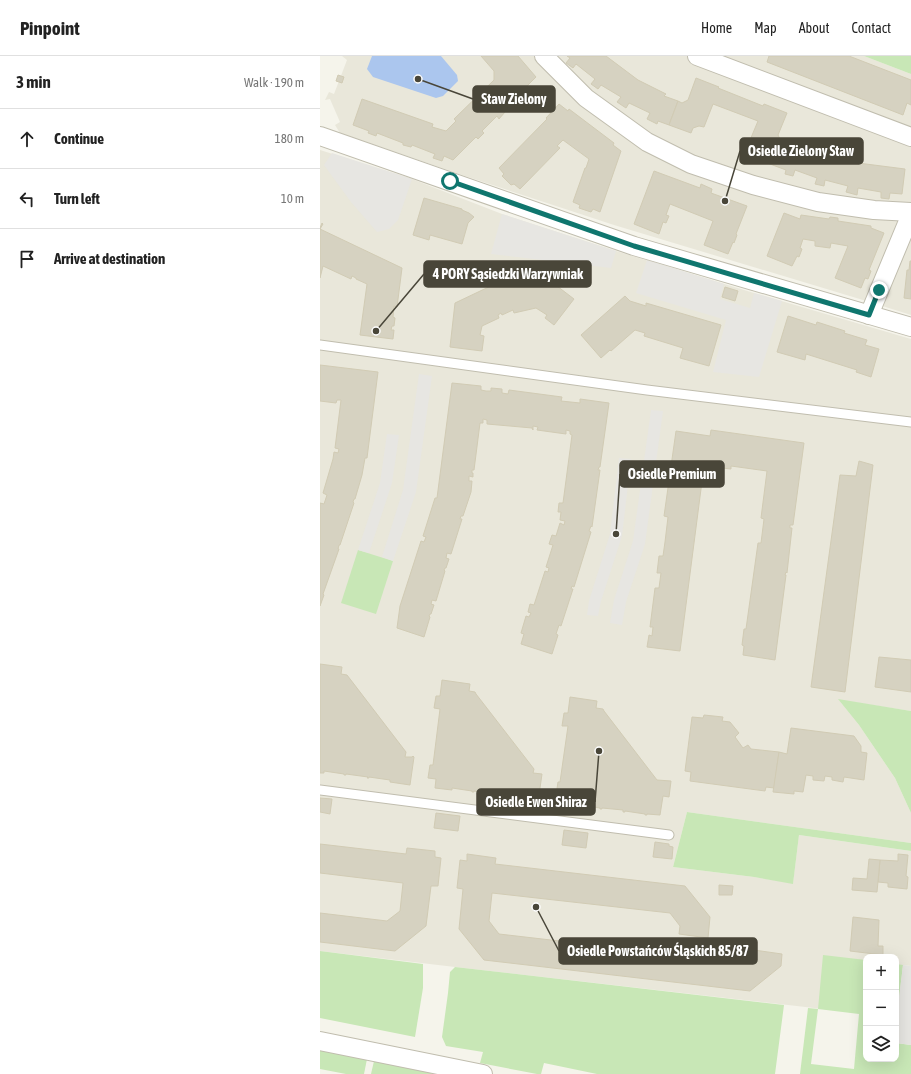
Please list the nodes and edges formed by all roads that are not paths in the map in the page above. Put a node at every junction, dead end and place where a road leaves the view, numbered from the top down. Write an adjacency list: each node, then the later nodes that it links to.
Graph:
1 (544, 56): 5 (street)
2 (696, 56): 4 (street)
3 (320, 136): 6 (street)
4 (911, 137)
5 (911, 213): 6 (street)
6 (869, 315): 7 (street)
7 (911, 327)
8 (320, 345): 9 (lane)
9 (911, 422)
10 (320, 790): 11 (lane)
11 (669, 835)
12 (320, 1041): 13 (street)
13 (483, 1074)

